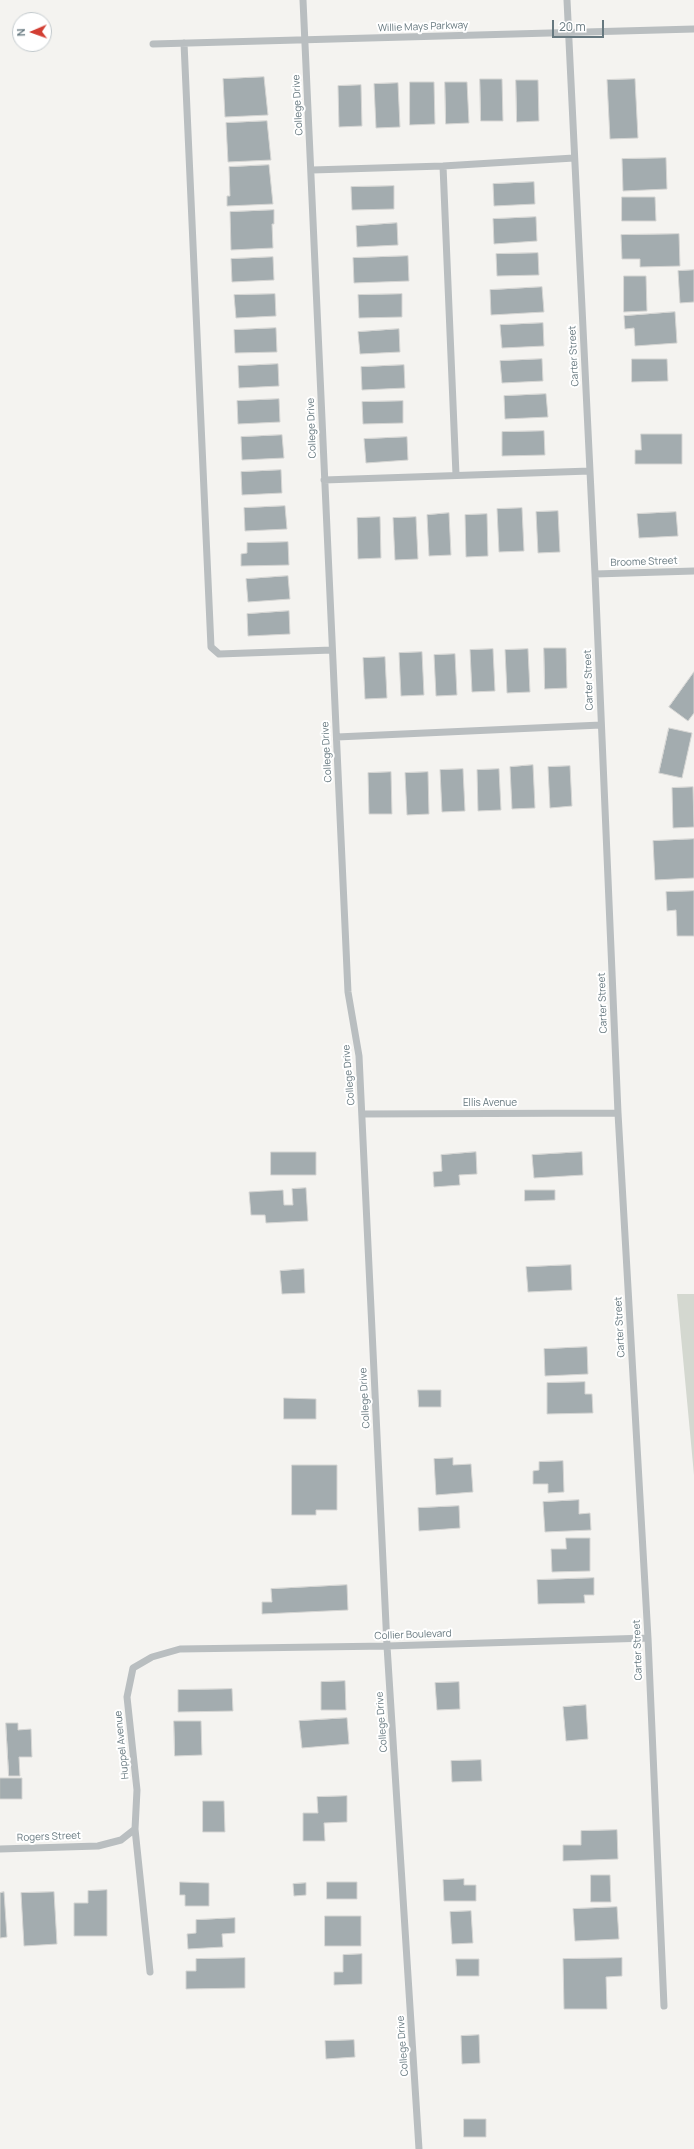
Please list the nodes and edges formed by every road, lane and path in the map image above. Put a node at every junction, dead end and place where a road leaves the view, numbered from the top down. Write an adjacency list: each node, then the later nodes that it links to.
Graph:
1 (303, 0): 5 (street, College Drive)
2 (567, 0): 4 (street, Carter Street)
3 (694, 30): 4 (street, Willie Mays Parkway)
4 (568, 33): 5 (street, Willie Mays Parkway); 8 (street, Carter Street)
5 (305, 40): 6 (street, Willie Mays Parkway); 10 (street, College Drive)
6 (184, 43): 7 (street, Willie Mays Parkway); 16 (street)
7 (153, 44)
8 (574, 158): 9 (street); 11 (street, Carter Street)
9 (444, 166): 10 (street); 12 (street)
10 (312, 170): 13 (street, College Drive)
11 (590, 471): 12 (street); 15 (street, Carter Street)
12 (456, 475): 13 (street)
13 (324, 480): 16 (street, College Drive)
14 (694, 571): 15 (street, Broome Street)
15 (595, 574): 17 (street, Carter Street)
16 (332, 650): 18 (street, College Drive)
17 (601, 725): 18 (street); 19 (street, Carter Street)
18 (337, 737): 20 (street, College Drive)
19 (618, 1113): 20 (street, Ellis Avenue); 21 (street, Carter Street)
20 (362, 1114): 22 (street, College Drive)
21 (648, 1638): 22 (street, Collier Boulevard); 27 (street, Carter Street)
22 (387, 1646): 23 (street, Collier Boulevard); 28 (street, College Drive)
23 (180, 1649): 24 (street, Huppel Avenue)
24 (135, 1829): 25 (street, Rogers Street); 26 (street, Huppel Avenue)
25 (0, 1849)
26 (150, 1972)
27 (664, 2006)
28 (420, 2149)

